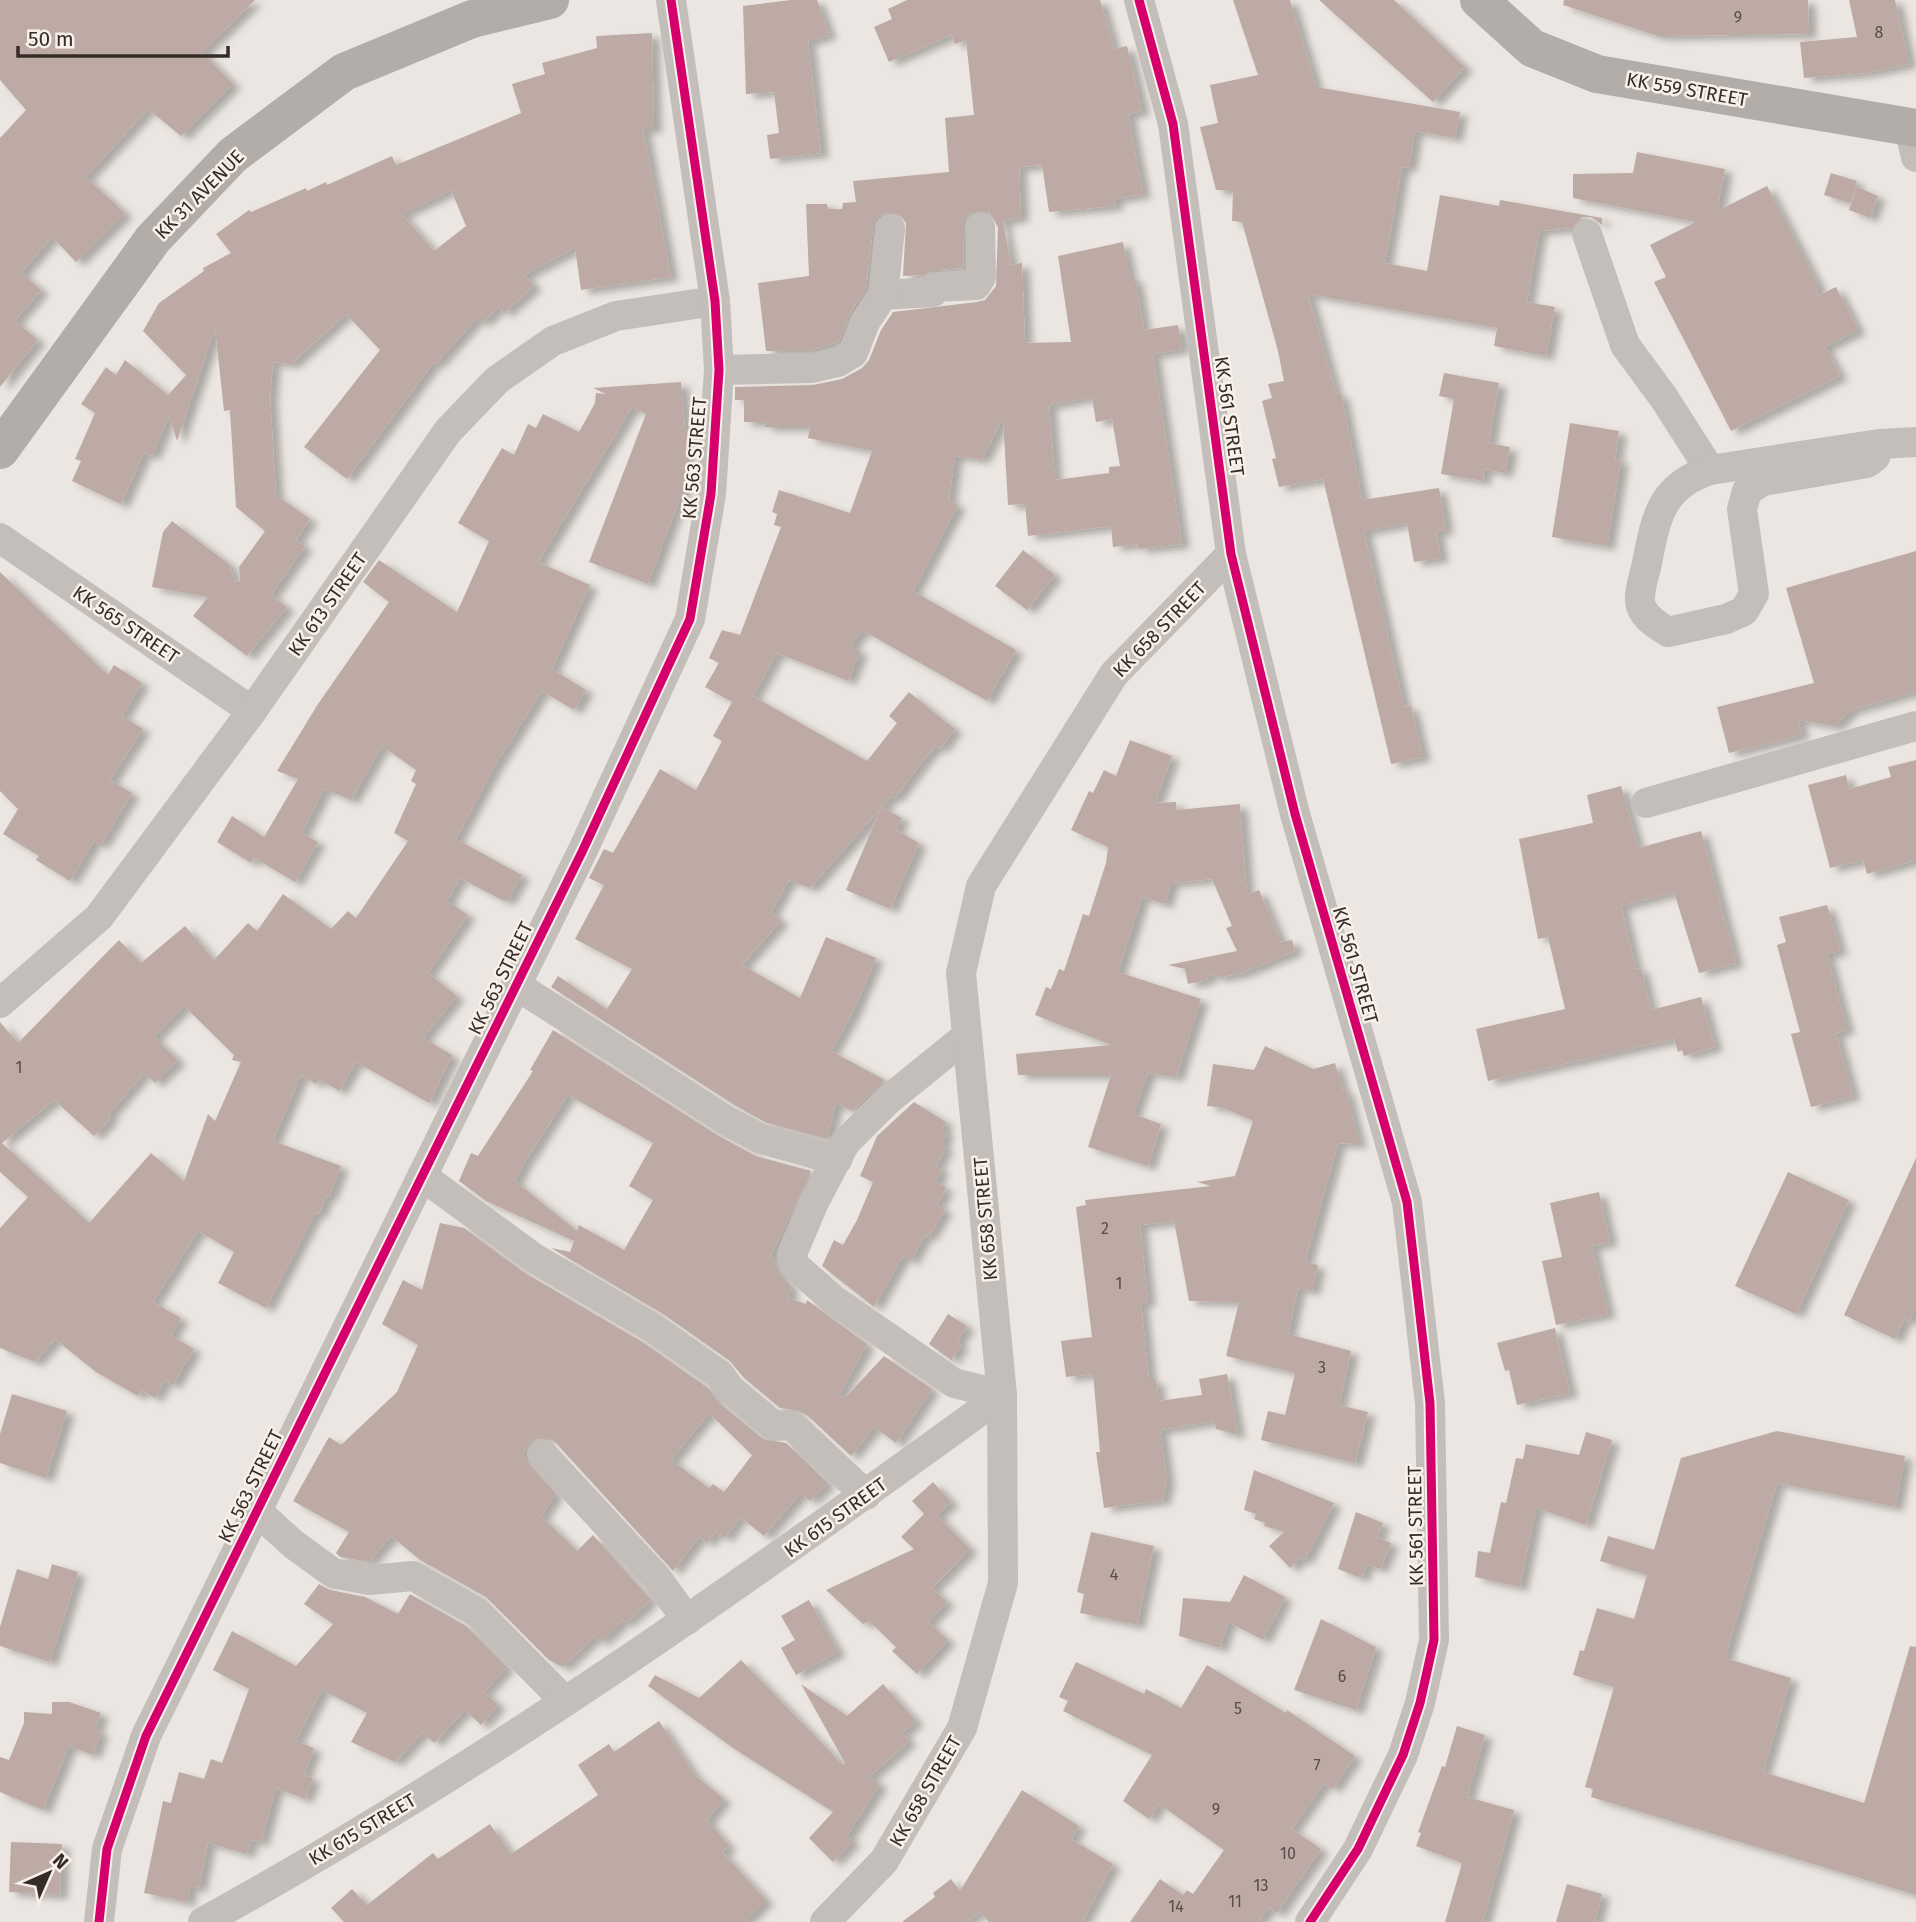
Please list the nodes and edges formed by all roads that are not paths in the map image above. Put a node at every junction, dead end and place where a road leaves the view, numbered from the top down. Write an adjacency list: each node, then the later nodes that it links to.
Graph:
1 (550, 0): 14 (main road, KK 31 AVENUE)
2 (671, 0): 10 (street, KK 563 STREET)
3 (1139, 0): 17 (street, KK 561 STREET)
4 (1496, 5): 5 (main road, KK 559 STREET)
5 (1914, 138)
6 (980, 227): 9 (street)
7 (890, 229): 9 (street)
8 (1587, 234): 15 (street)
9 (883, 295): 11 (street)
10 (715, 301): 11 (street, KK 563 STREET); 18 (street, KK 613 STREET)
11 (719, 370): 21 (street, KK 563 STREET)
12 (1916, 442): 13 (street)
13 (1879, 444): 15 (street); 15 (street)
14 (0, 450)
15 (1710, 470)
16 (0, 538): 18 (street, KK 565 STREET)
17 (1231, 554): 23 (street, KK 658 STREET); 35 (street, KK 561 STREET)
18 (252, 711): 22 (street, KK 613 STREET)
19 (1916, 726): 20 (street)
20 (1646, 803)
21 (516, 985): 24 (street); 25 (street, KK 563 STREET)
22 (0, 1003)
23 (967, 1036): 24 (street); 26 (street, KK 658 STREET)
24 (837, 1160): 26 (street)
25 (422, 1176): 28 (street); 29 (street, KK 563 STREET)
26 (1002, 1395): 28 (street, KK 615 STREET); 34 (street, KK 658 STREET)
27 (542, 1454): 30 (street)
28 (866, 1495): 30 (street, KK 615 STREET)
29 (257, 1511): 31 (street); 32 (street, KK 563 STREET)
30 (687, 1620): 31 (street, KK 615 STREET)
31 (565, 1701): 33 (street, KK 615 STREET)
32 (99, 1922)
33 (203, 1922)
34 (825, 1922)
35 (1310, 1922)

